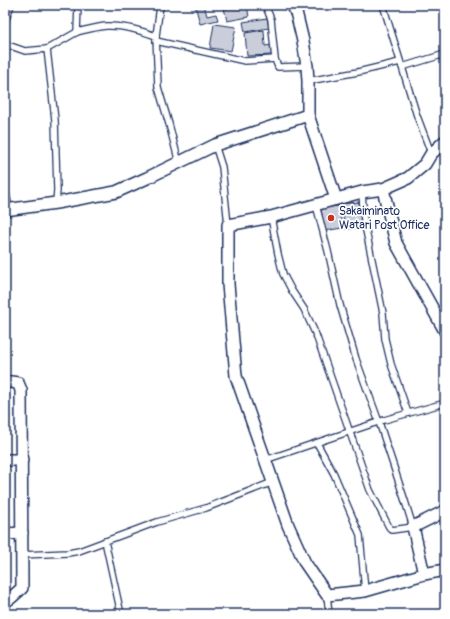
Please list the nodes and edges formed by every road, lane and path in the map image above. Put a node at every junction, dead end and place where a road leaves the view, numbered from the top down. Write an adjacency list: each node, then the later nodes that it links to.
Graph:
1 (11, 5): 7 (lane)
2 (78, 5): 8 (lane)
3 (159, 5): 9 (lane)
4 (265, 5): 13 (lane)
5 (293, 5): 15 (street)
6 (383, 5): 14 (lane)
7 (5, 22)
8 (77, 32): 9 (lane); 11 (lane)
9 (156, 39): 13 (lane); 21 (lane)
10 (5, 44): 11 (lane)
11 (47, 49): 26 (lane)
12 (445, 54): 14 (lane)
13 (275, 59): 15 (lane)
14 (401, 64): 16 (lane); 20 (lane)
15 (307, 66): 16 (street)
16 (308, 81): 17 (street)
17 (308, 115): 19 (street); 25 (street)
18 (444, 144): 20 (street)
19 (215, 145): 21 (street); 30 (lane)
20 (432, 154): 23 (street)
21 (179, 163): 26 (street)
22 (5, 187): 28 (lane)
23 (383, 190): 24 (street); 31 (street)
24 (362, 192): 25 (street); 34 (lane)
25 (336, 199): 27 (street)
26 (56, 203): 28 (street)
27 (316, 205): 29 (street); 35 (lane)
28 (7, 209)
29 (271, 217): 30 (street); 36 (lane)
30 (228, 225): 40 (street)
31 (445, 331)
32 (5, 382): 39 (street)
33 (445, 403): 34 (lane)
34 (408, 413): 35 (lane)
35 (379, 422): 36 (lane); 43 (lane)
36 (350, 432): 37 (lane); 43 (lane)
37 (316, 443): 40 (lane); 50 (lane)
38 (5, 460): 39 (street)
39 (22, 460): 44 (street)
40 (265, 460): 41 (street)
41 (273, 482): 46 (lane); 51 (street)
42 (445, 511): 43 (street)
43 (413, 527): 49 (street)
44 (22, 533): 45 (street); 47 (street)
45 (5, 534)
46 (105, 541): 47 (lane); 53 (lane)
47 (22, 555): 52 (street)
48 (445, 570): 49 (street)
49 (424, 574): 50 (street)
50 (365, 591): 51 (street)
51 (327, 595): 54 (lane)
52 (5, 602)
53 (121, 614)
54 (330, 614)

